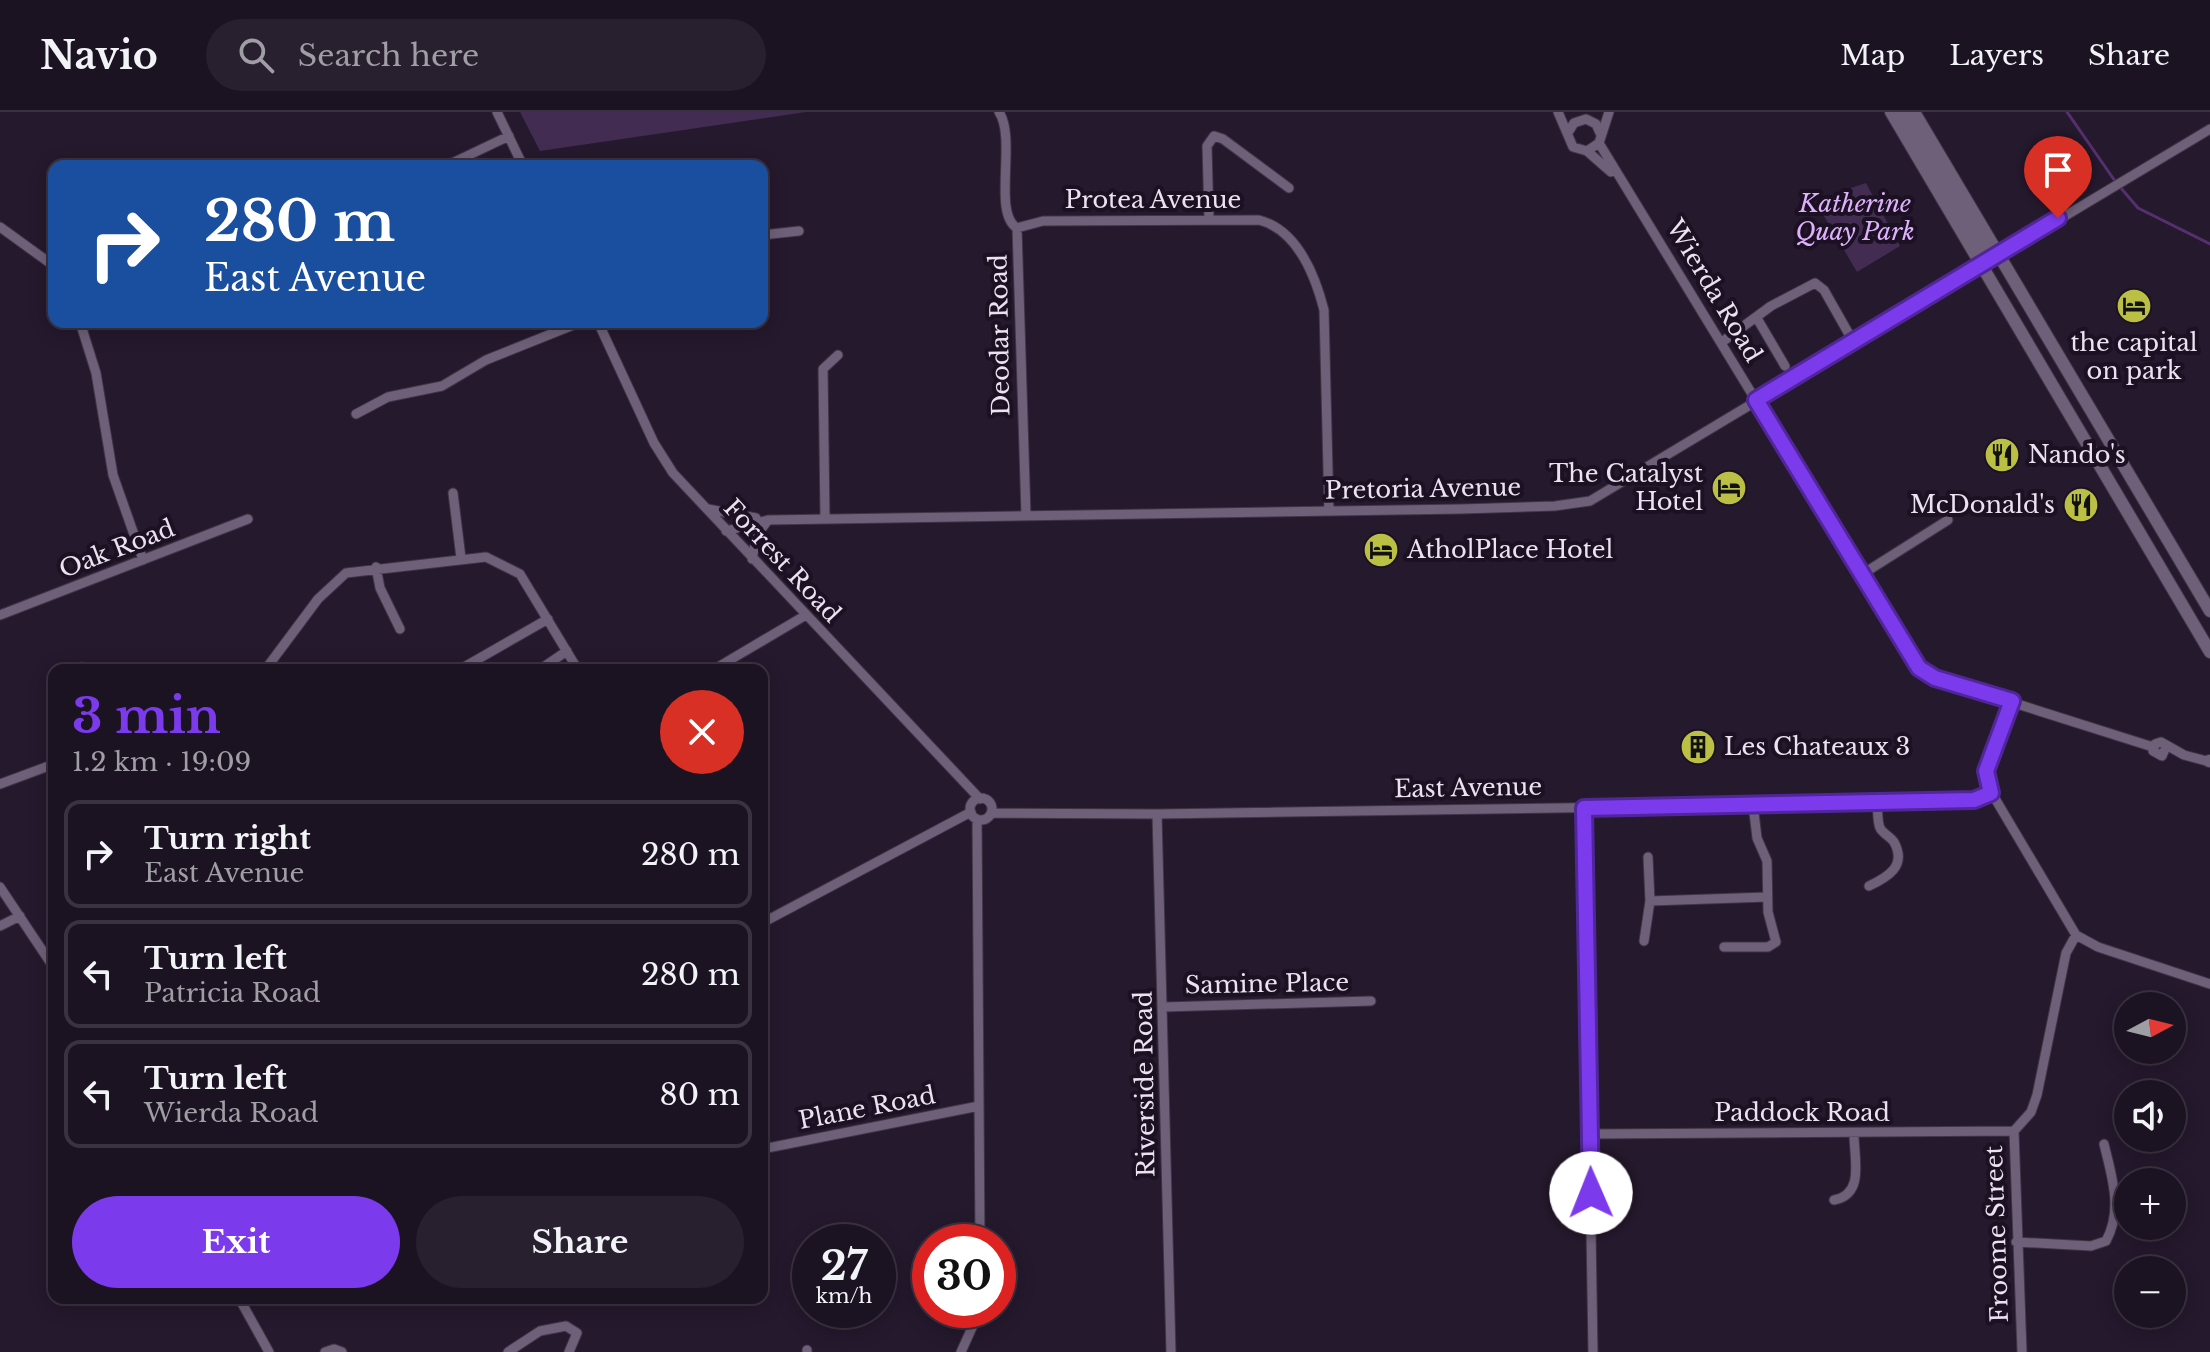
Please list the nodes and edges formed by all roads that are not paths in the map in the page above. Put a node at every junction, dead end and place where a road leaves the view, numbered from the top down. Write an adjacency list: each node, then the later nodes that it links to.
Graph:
1 (497, 112): 14 (street)
2 (999, 112): 23 (street, Deodar Road)
3 (1558, 112): 13 (street)
4 (1570, 112): 11 (street)
5 (1598, 112): 10 (street)
6 (1609, 112): 15 (street)
7 (1891, 112): 28 (main road)
8 (1903, 112): 28 (main road)
9 (1914, 112): 26 (main road)
10 (1590, 120): 11 (street); 15 (street)
11 (1577, 121): 13 (street)
12 (2210, 129): 26 (street, Pretoria Avenue)
13 (1569, 131): 16 (street)
14 (509, 136): 17 (street); 18 (street)
15 (1600, 138): 16 (street); 19 (street, Wierda Road)
16 (1587, 151): 19 (street, Wierda Road)
17 (459, 160)
18 (520, 160)
19 (1617, 177): 33 (street, Wierda Road)
20 (1289, 188): 21 (street)
21 (1209, 220): 23 (street, Protea Avenue); 41 (street, Protea Avenue)
22 (0, 227): 27 (street)
23 (1017, 228): 42 (street, Deodar Road)
24 (799, 231): 25 (street)
25 (768, 234)
26 (1997, 254): 28 (street, Pretoria Avenue); 53 (main road)
27 (48, 262)
28 (1980, 265): 34 (street, Pretoria Avenue); 59 (main road)
29 (1758, 320): 33 (street); 34 (street); 36 (street)
30 (82, 328): 50 (street)
31 (566, 328): 38 (street)
32 (601, 328): 40 (street, Forrest Road)
33 (1722, 342): 37 (street, Wierda Road)
34 (1854, 343): 37 (street, Pretoria Avenue)
35 (838, 355): 43 (street)
36 (1785, 366)
37 (1756, 400): 41 (street, Pretoria Avenue); 52 (street, Wierda Road)
38 (356, 414)
39 (453, 493): 48 (street)
40 (706, 509): 45 (street); 47 (street, Forrest Road)
41 (1329, 511): 42 (street, Pretoria Avenue)
42 (1026, 515): 43 (street, Pretoria Avenue)
43 (825, 518): 45 (street, Pretoria Avenue)
44 (248, 519): 50 (street, Oak Road)
45 (768, 520): 47 (street, Pretoria Avenue); 49 (street)
46 (1948, 520): 52 (street)
47 (726, 531): 49 (street, Forrest Road)
48 (461, 558): 51 (street); 56 (street)
49 (752, 559): 55 (street, Forrest Road)
50 (143, 560): 54 (street, Oak Road)
51 (376, 567): 57 (street); 60 (street)
52 (1861, 575): 65 (street, Wierda Road)
53 (2210, 611)
54 (0, 615)
55 (806, 615): 64 (street); 70 (street, Forrest Road)
56 (548, 619): 58 (street); 61 (street)
57 (400, 629)
58 (567, 651): 62 (street); 63 (street)
59 (2210, 652)
60 (270, 664)
61 (469, 664)
62 (548, 664)
63 (575, 664)
64 (723, 664)
65 (2012, 701): 66 (street, Wierda Road); 69 (street)
66 (2210, 761)
67 (48, 766): 68 (street)
68 (0, 784)
69 (1991, 793): 71 (street, East Avenue); 85 (street)
70 (980, 799): 74 (street); 76 (street)
71 (1877, 802): 72 (street, East Avenue); 78 (street)
72 (1753, 804): 73 (street, East Avenue); 80 (street)
73 (1584, 808): 75 (street, East Avenue); 94 (street)
74 (991, 813): 75 (street, East Avenue); 76 (street)
75 (1157, 814): 91 (street, Riverside Road)
76 (974, 816): 83 (street); 92 (street)
77 (1648, 857): 81 (street)
78 (1869, 886)
79 (0, 887): 82 (street)
80 (1767, 897): 81 (street); 87 (street)
81 (1650, 901): 86 (street)
82 (20, 916): 84 (street); 88 (street)
83 (768, 920)
84 (0, 926)
85 (2076, 935): 89 (street); 93 (street, Froome Street)
86 (1644, 941)
87 (1724, 947)
88 (48, 959)
89 (2210, 984)
90 (1371, 1001): 91 (street, Samine Place)
91 (1164, 1007): 109 (street, Riverside Road)
92 (979, 1106): 97 (street, Plane Road); 99 (street)
93 (2014, 1131): 95 (street, Paddock Road); 100 (street, Froome Street)
94 (1590, 1134): 95 (street, Paddock Road); 110 (street)
95 (1854, 1134): 98 (street)
96 (2104, 1144): 100 (street)
97 (768, 1148)
98 (1834, 1200)
99 (980, 1224)
100 (2016, 1242): 111 (street, Froome Street)
101 (246, 1304): 103 (street)
102 (972, 1328): 108 (street)
103 (269, 1352)
104 (325, 1352): 105 (street)
105 (342, 1352)
106 (508, 1352): 107 (street)
107 (569, 1352)
108 (961, 1352)
109 (1171, 1352)
110 (1593, 1352)
111 (2022, 1352)

